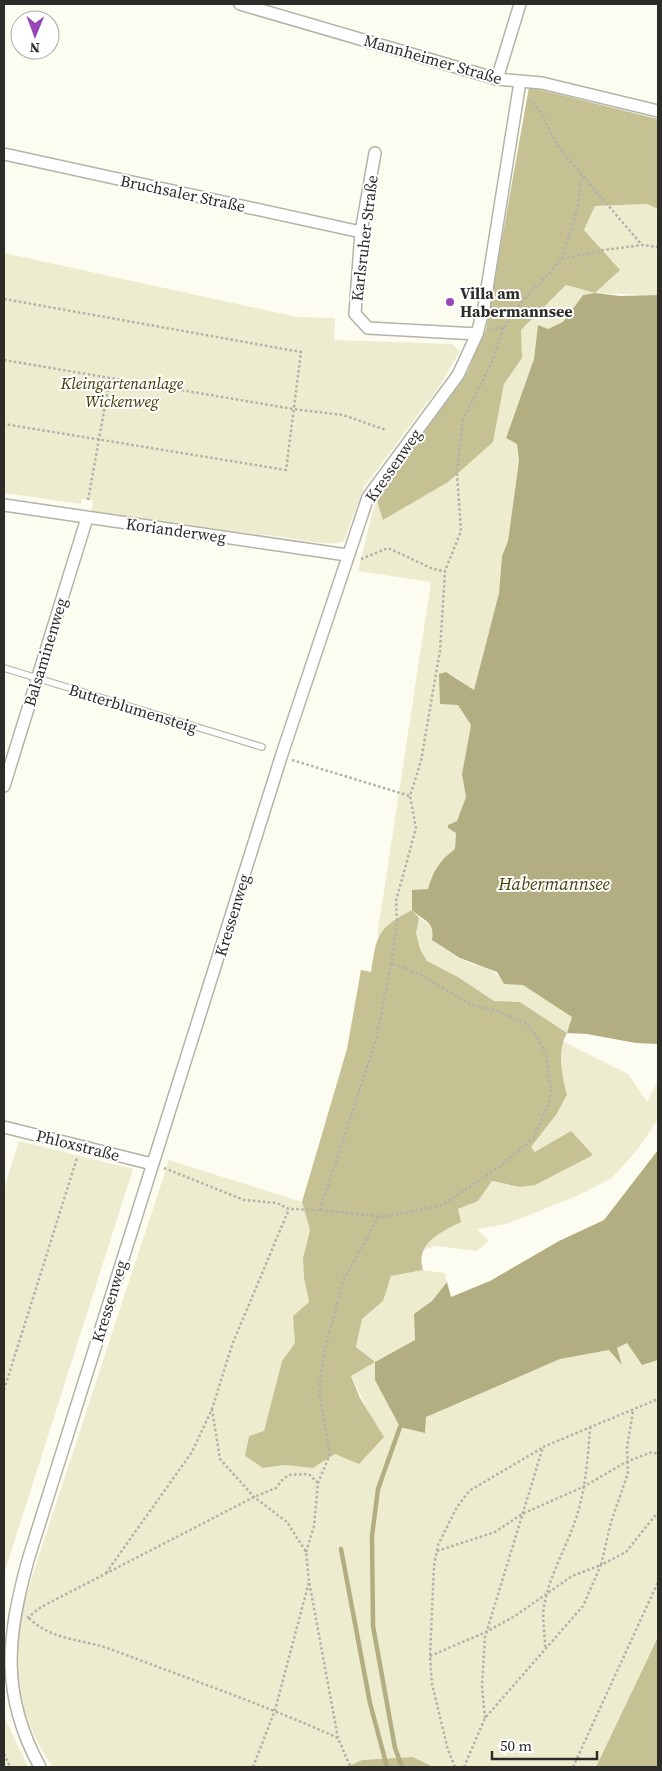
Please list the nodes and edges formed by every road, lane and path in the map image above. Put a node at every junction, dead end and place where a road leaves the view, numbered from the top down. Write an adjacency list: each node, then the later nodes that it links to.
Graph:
1 (240, 4): 3 (street, Mannheimer Straße)
2 (520, 4): 3 (street)
3 (497, 79): 4 (street, Mannheimer Straße)
4 (519, 87): 5 (street, Mannheimer Straße); 8 (path); 15 (street, Kressenweg)
5 (658, 111)
6 (375, 153): 9 (street, Karlsruher Straße)
7 (4, 154): 9 (street, Bruchsaler Straße)
8 (582, 173): 10 (path); 12 (path)
9 (362, 232): 15 (street, Karlsruher Straße)
10 (642, 246): 11 (path); 12 (path)
11 (658, 247)
12 (562, 259): 14 (path)
13 (4, 299): 18 (path)
14 (504, 327): 15 (path); 26 (path)
15 (477, 334): 25 (street, Kressenweg)
16 (4, 360): 17 (path)
17 (110, 378): 18 (path); 21 (path)
18 (293, 409): 20 (path); 21 (path)
19 (4, 424): 21 (path)
20 (386, 430)
21 (98, 440): 22 (path)
22 (88, 500)
23 (4, 505): 24 (street, Korianderweg)
24 (87, 518): 25 (street, Korianderweg); 28 (street, Balsaminenweg)
25 (347, 555): 26 (path); 30 (street, Kressenweg)
26 (445, 571): 32 (path)
27 (4, 668): 28 (lane, Butterblumensteig)
28 (37, 678): 29 (lane, Butterblumensteig); 31 (street, Balsaminenweg)
29 (262, 747)
30 (281, 757): 32 (path); 36 (street, Kressenweg)
31 (4, 786)
32 (410, 796): 33 (path)
33 (392, 960): 38 (path); 39 (path)
34 (4, 1127): 36 (street, Phloxstraße)
35 (77, 1156): 40 (path)
36 (152, 1164): 37 (path); 60 (street, Kressenweg)
37 (289, 1210): 38 (path); 42 (path)
38 (320, 1210): 39 (path)
39 (380, 1216): 48 (path)
40 (4, 1390)
41 (658, 1399): 43 (path)
42 (212, 1409): 50 (path); 56 (path)
43 (633, 1410): 44 (path); 47 (path)
44 (590, 1428): 45 (path); 49 (path)
45 (543, 1447): 52 (path); 54 (path)
46 (658, 1454): 47 (path)
47 (626, 1462): 49 (path); 55 (path)
48 (318, 1483): 50 (path); 53 (path)
49 (583, 1487): 52 (path); 59 (path)
50 (254, 1496): 53 (path); 56 (path)
51 (658, 1512): 55 (path)
52 (522, 1514): 54 (path); 62 (path)
53 (306, 1552): 57 (path)
54 (437, 1552): 64 (path)
55 (601, 1565): 59 (path); 63 (path)
56 (106, 1573): 61 (path)
57 (309, 1581): 65 (path); 67 (path)
58 (658, 1582): 75 (path)
59 (547, 1595): 62 (path); 63 (path)
60 (8, 1618): 61 (path); 70 (street, Kressenweg)
61 (29, 1618): 65 (path)
62 (486, 1632): 64 (path); 66 (path)
63 (545, 1648): 66 (path)
64 (430, 1656): 73 (path)
65 (275, 1710): 67 (path); 71 (path)
66 (484, 1718): 74 (path)
67 (338, 1738): 72 (path)
68 (4, 1754): 69 (path)
69 (10, 1767)
70 (40, 1767)
71 (253, 1767)
72 (353, 1767)
73 (455, 1767)
74 (464, 1767)
75 (573, 1767)

